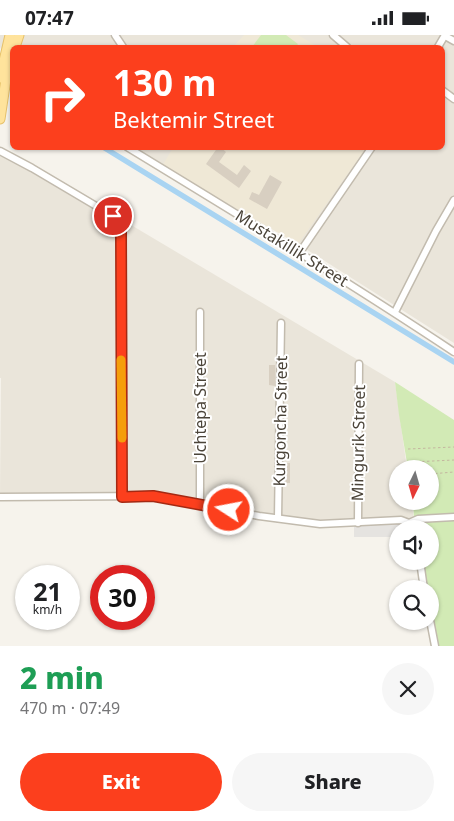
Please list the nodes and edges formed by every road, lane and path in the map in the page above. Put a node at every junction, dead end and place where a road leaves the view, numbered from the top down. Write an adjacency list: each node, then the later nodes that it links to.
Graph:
1 (10, 35): 7 (main road)
2 (333, 35): 5 (street)
3 (445, 36): 4 (street)
4 (454, 41)
5 (345, 45)
6 (10, 60): 7 (main road)
7 (4, 72): 8 (main road)
8 (0, 119)
9 (132, 150): 13 (street, Mustakillik Street)
10 (370, 150): 13 (street)
11 (0, 151): 26 (street)
12 (454, 200): 15 (street)
13 (300, 252): 15 (street, Mustakillik Street)
14 (200, 312): 27 (street, Uchtepa Street)
15 (395, 313): 17 (street, Mustakillik Street)
16 (281, 323): 29 (street, Kurgoncha Street)
17 (454, 352)
18 (359, 364): 32 (street, Mingurik Street)
19 (454, 447): 20 (path)
20 (408, 449)
21 (454, 460): 22 (path)
22 (439, 461)
23 (454, 472): 24 (path)
24 (439, 473)
25 (0, 497): 26 (street)
26 (122, 497): 27 (street)
27 (200, 504): 29 (street)
28 (454, 517): 30 (street)
29 (278, 518): 32 (street)
30 (417, 520)
31 (389, 521): 32 (street)
32 (358, 523)
33 (432, 630): 34 (street)
34 (434, 646)

